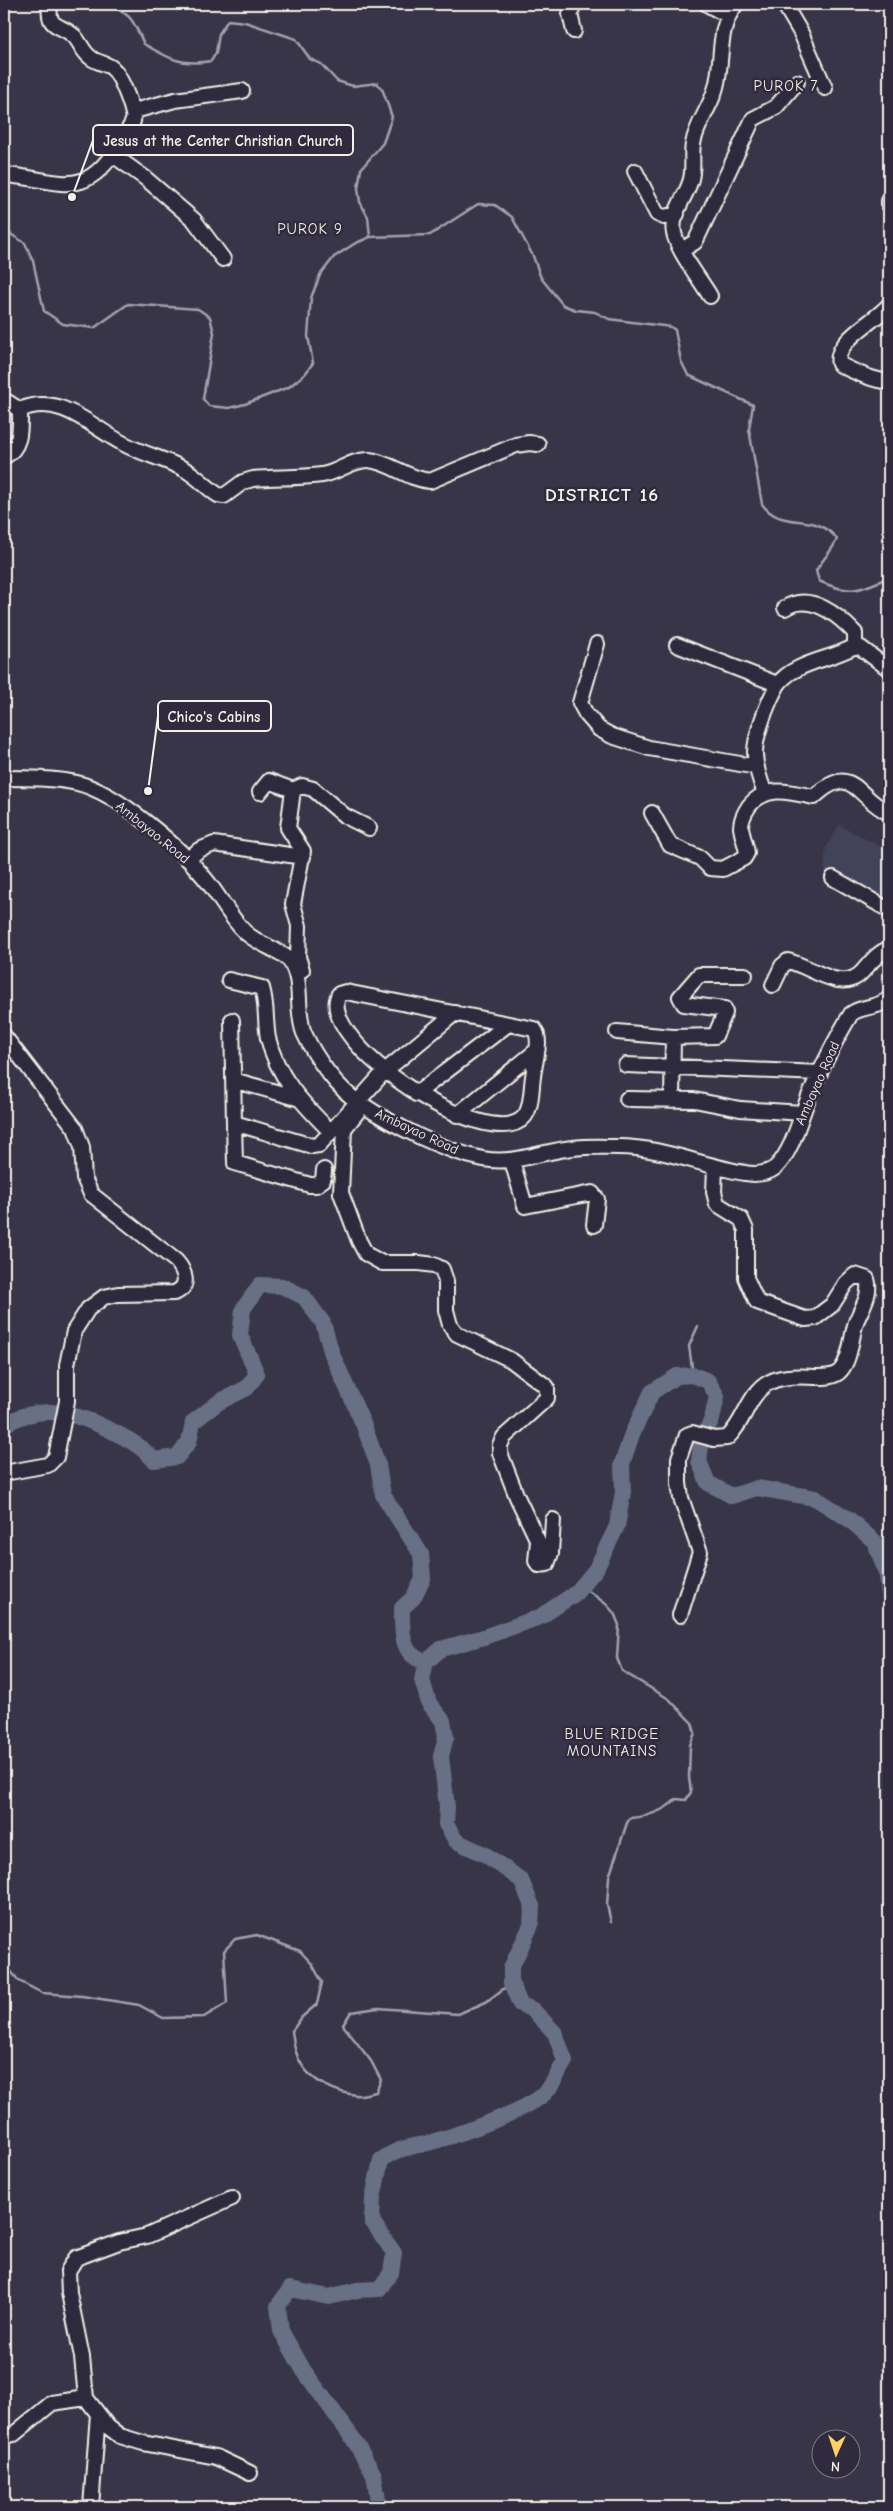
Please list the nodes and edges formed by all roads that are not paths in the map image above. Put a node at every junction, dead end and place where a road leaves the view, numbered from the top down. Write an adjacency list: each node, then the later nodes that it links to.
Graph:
1 (50, 4): 11 (street)
2 (574, 4): 7 (street)
3 (707, 4): 6 (street)
4 (736, 4): 6 (street)
5 (784, 4): 9 (street)
6 (727, 16): 17 (street)
7 (574, 31)
8 (797, 82): 18 (street)
9 (825, 88)
10 (242, 91): 11 (street)
11 (134, 111): 12 (street)
12 (113, 155): 14 (street); 19 (street)
13 (636, 171): 17 (street)
14 (4, 175)
15 (889, 201): 16 (street)
16 (889, 205)
17 (676, 214): 18 (street)
18 (682, 250): 20 (street)
19 (223, 259)
20 (710, 296)
21 (889, 305): 22 (street)
22 (889, 382)
23 (4, 400): 24 (street)
24 (20, 410): 25 (street); 26 (street)
25 (538, 444)
26 (4, 457)
27 (785, 608): 30 (street)
28 (596, 644): 33 (street)
29 (677, 645): 32 (street)
30 (855, 646): 31 (street); 32 (street)
31 (889, 669)
32 (777, 684): 33 (street)
33 (757, 767): 37 (street)
34 (4, 778): 42 (street, Ambayao Road)
35 (293, 790): 36 (street); 40 (street); 41 (street)
36 (260, 792)
37 (765, 793): 38 (street); 39 (street)
38 (652, 813)
39 (889, 814)
40 (369, 828)
41 (302, 857): 42 (street); 46 (street)
42 (188, 859): 67 (street, Ambayao Road)
43 (833, 878): 44 (street)
44 (889, 910)
45 (889, 949): 49 (street)
46 (302, 970)
47 (745, 974): 56 (street)
48 (229, 980): 64 (street)
49 (773, 985)
50 (889, 998): 61 (street, Ambayao Road)
51 (455, 1013): 53 (street); 60 (street); 60 (street)
52 (232, 1020): 62 (street)
53 (506, 1025): 57 (street); 63 (street)
54 (617, 1032): 56 (street)
55 (4, 1036): 76 (street)
56 (673, 1037): 59 (street)
57 (536, 1051): 69 (street); 69 (street)
58 (626, 1065): 59 (street)
59 (672, 1068): 61 (street); 66 (street)
60 (385, 1071): 63 (street); 67 (street)
61 (820, 1073): 68 (street, Ambayao Road)
62 (233, 1080): 64 (street); 70 (street)
63 (416, 1094): 69 (street)
64 (297, 1098): 71 (street)
65 (627, 1099): 66 (street)
66 (672, 1100): 68 (street)
67 (361, 1104): 71 (street); 72 (street, Ambayao Road); 77 (street)
68 (803, 1113): 73 (street, Ambayao Road)
69 (457, 1114)
70 (234, 1123): 71 (street); 74 (street)
71 (330, 1131)
72 (512, 1161): 73 (street, Ambayao Road); 75 (street)
73 (715, 1167): 78 (street)
74 (324, 1170)
75 (594, 1225)
76 (4, 1473)
77 (553, 1520)
78 (680, 1615)
79 (232, 2198): 80 (street)
80 (86, 2398): 81 (street); 82 (street)
81 (98, 2414): 83 (street); 84 (street)
82 (4, 2436)
83 (250, 2474)
84 (91, 2507)

